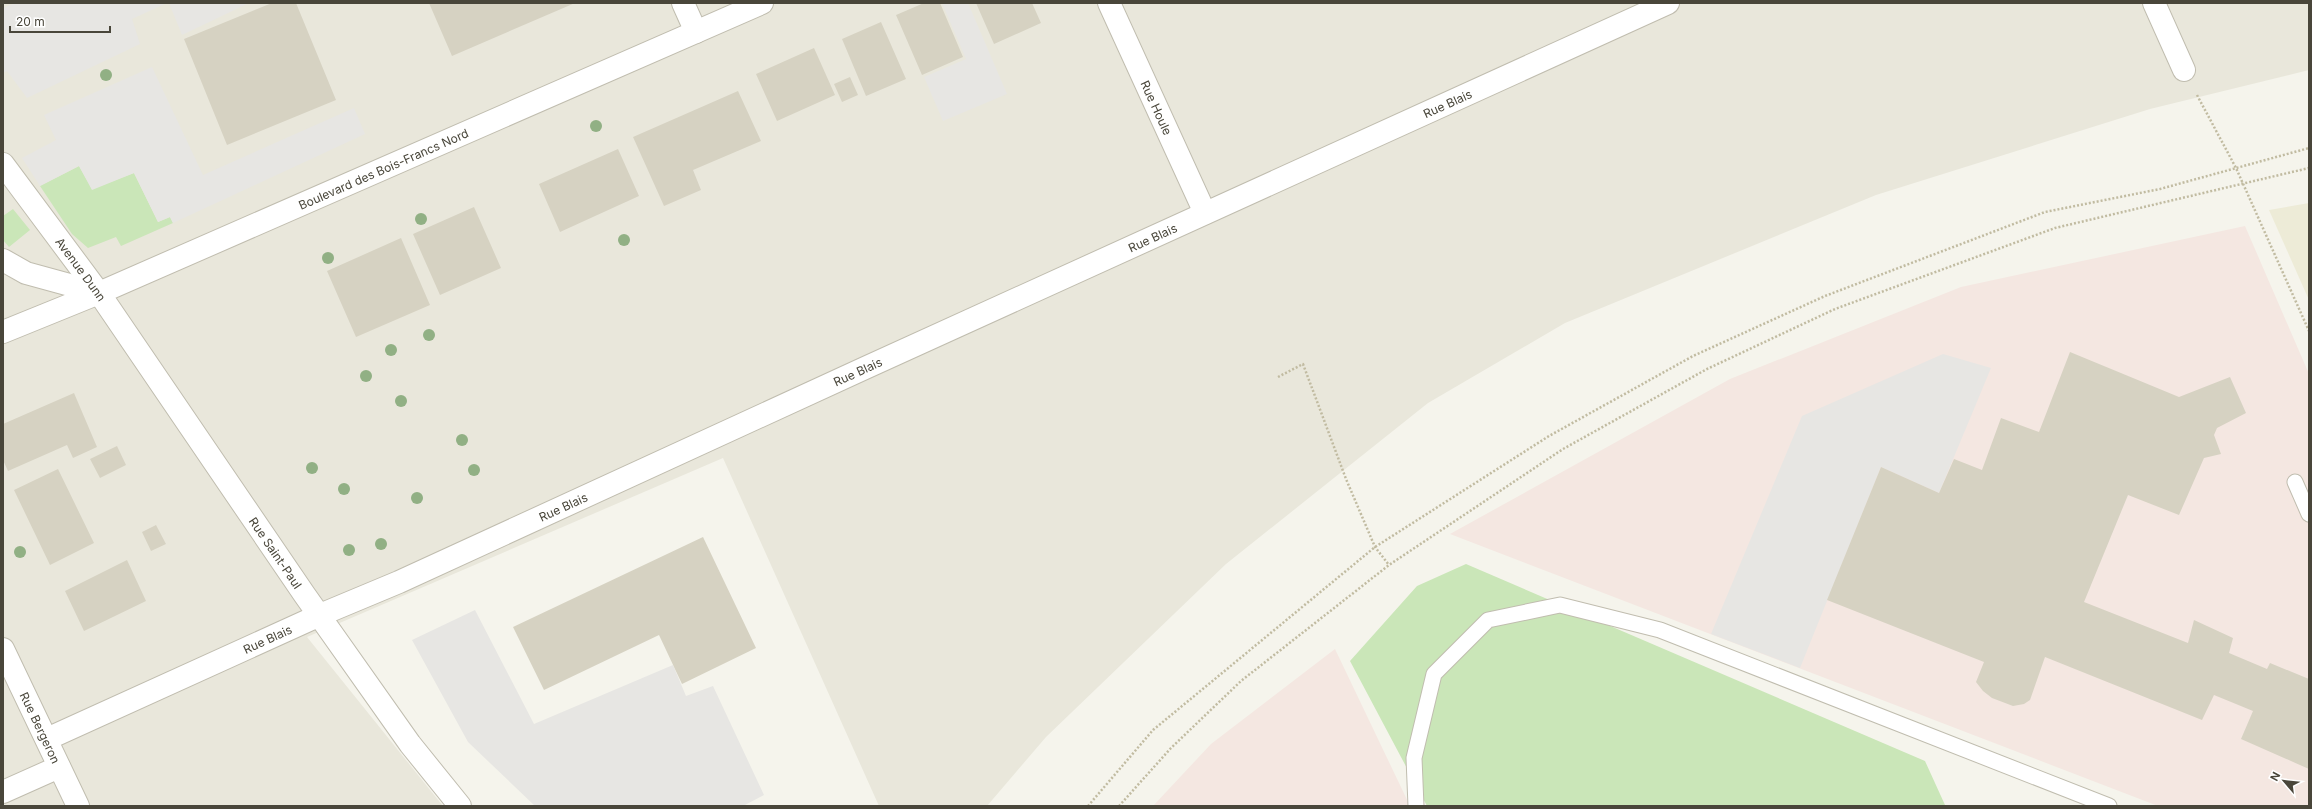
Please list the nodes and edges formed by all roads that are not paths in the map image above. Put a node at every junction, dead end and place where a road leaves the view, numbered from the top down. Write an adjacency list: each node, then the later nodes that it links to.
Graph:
1 (683, 3): 6 (street)
2 (762, 3): 6 (street, Boulevard des Bois-Francs Nord)
3 (1110, 3): 9 (street, Rue Houle)
4 (1668, 3): 9 (street, Rue Blais)
5 (2154, 3): 7 (street)
6 (696, 32): 11 (street, Boulevard des Bois-Francs Nord)
7 (2184, 70)
8 (4, 168): 11 (street, Avenue Dunn)
9 (1205, 213): 15 (street, Rue Blais)
10 (3, 260): 11 (street, Avenue Dunn)
11 (99, 293): 12 (street, Boulevard des Bois-Francs Nord); 15 (street, Rue Saint-Paul)
12 (3, 332)
13 (2294, 482): 14 (lane)
14 (2309, 514)
15 (320, 615): 17 (street, Rue Blais); 21 (street, Rue Saint-Paul)
16 (3, 649): 17 (street, Rue Bergeron)
17 (47, 739): 18 (street, Rue Bergeron)
18 (59, 767): 19 (street); 20 (street, Rue Bergeron)
19 (3, 792)
20 (78, 806)
21 (460, 806)
22 (1416, 806): 23 (lane)
23 (2109, 806)

